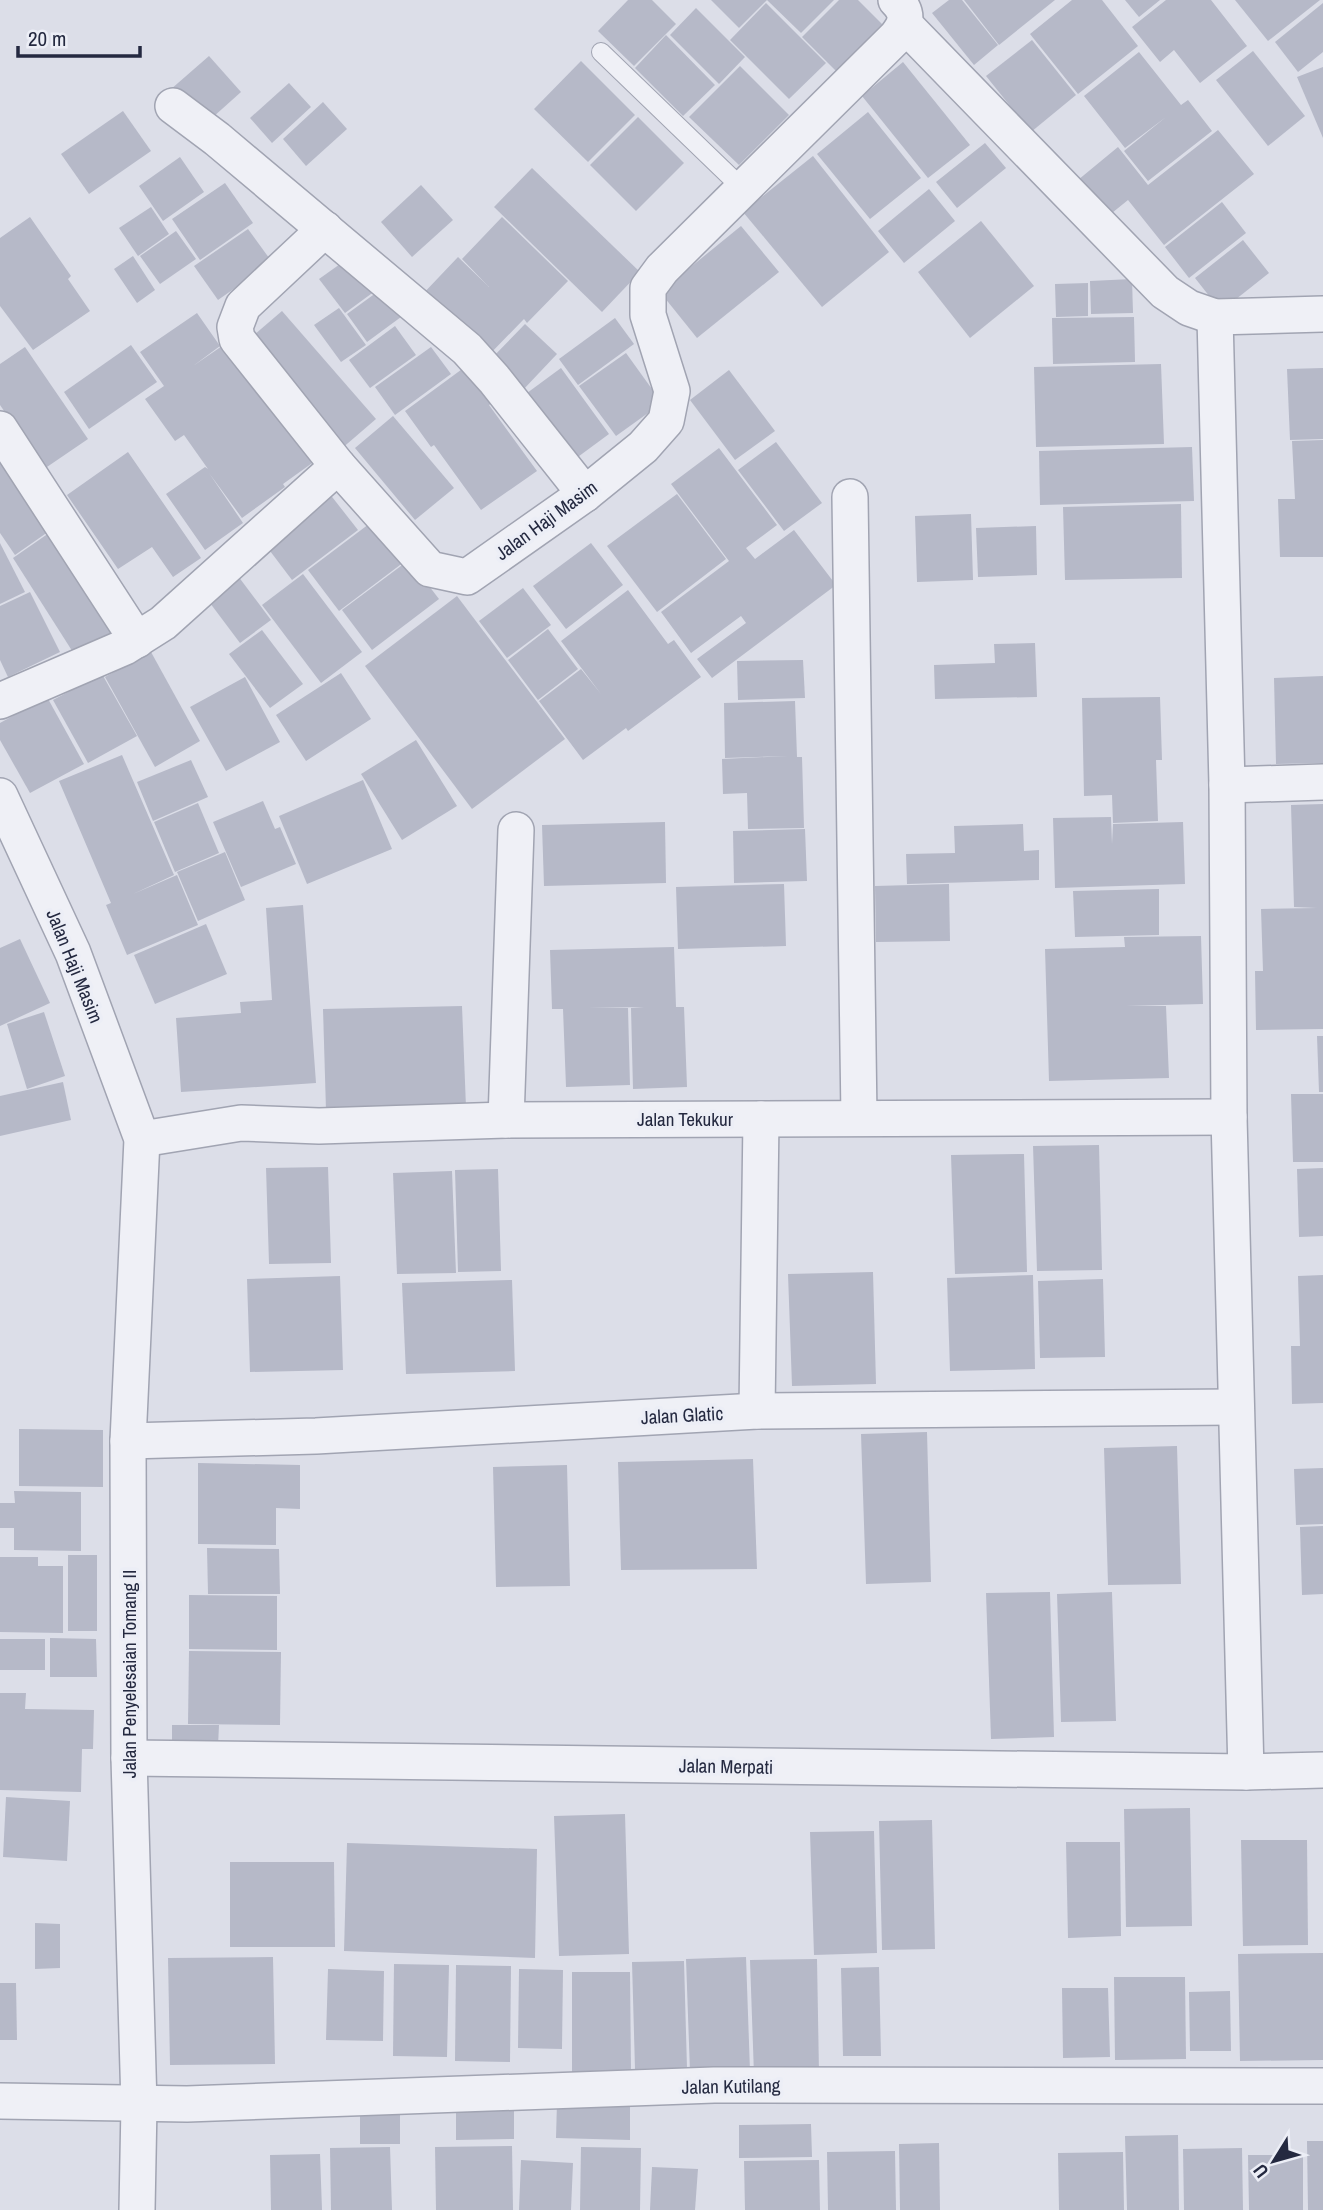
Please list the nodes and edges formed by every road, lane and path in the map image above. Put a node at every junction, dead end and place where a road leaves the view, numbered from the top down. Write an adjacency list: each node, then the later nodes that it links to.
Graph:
1 (901, 13): 4 (street, Jalan Haji Masim); 7 (street)
2 (601, 52): 4 (lane)
3 (173, 106): 5 (street)
4 (743, 190): 10 (street, Jalan Haji Masim)
5 (325, 229): 9 (street, Jalan Haji Masim); 10 (street)
6 (1323, 314): 7 (street)
7 (1215, 317): 15 (street)
8 (0, 429): 12 (street)
9 (338, 466): 10 (street, Jalan Haji Masim); 12 (street)
10 (584, 494)
11 (850, 497): 18 (street)
12 (137, 640): 13 (street)
13 (0, 701)
14 (1323, 782): 15 (street)
15 (1227, 785): 19 (street)
16 (0, 796): 22 (street, Jalan Haji Masim)
17 (516, 830): 21 (street)
18 (859, 1117): 19 (street, Jalan Tekukur); 20 (street, Jalan Tekukur)
19 (1229, 1117): 23 (street)
20 (761, 1119): 21 (street, Jalan Tekukur); 24 (street)
21 (506, 1120): 22 (street, Jalan Tekukur)
22 (142, 1139): 25 (street, Jalan Penyelesaian Tomang II)
23 (1236, 1407): 24 (street, Jalan Glatic); 28 (street)
24 (757, 1411): 25 (street, Jalan Glatic)
25 (128, 1441): 26 (street, Jalan Penyelesaian Tomang II)
26 (129, 1758): 28 (street, Jalan Merpati); 31 (street, Jalan Penyelesaian Tomang II)
27 (1323, 1770): 28 (street, Jalan Merpati)
28 (1246, 1772)
29 (1323, 2086): 31 (street, Jalan Kutilang)
30 (0, 2101): 31 (street, Jalan Kutilang)
31 (139, 2105): 32 (street, Jalan Penyelesaian Tomang II)
32 (137, 2210)

